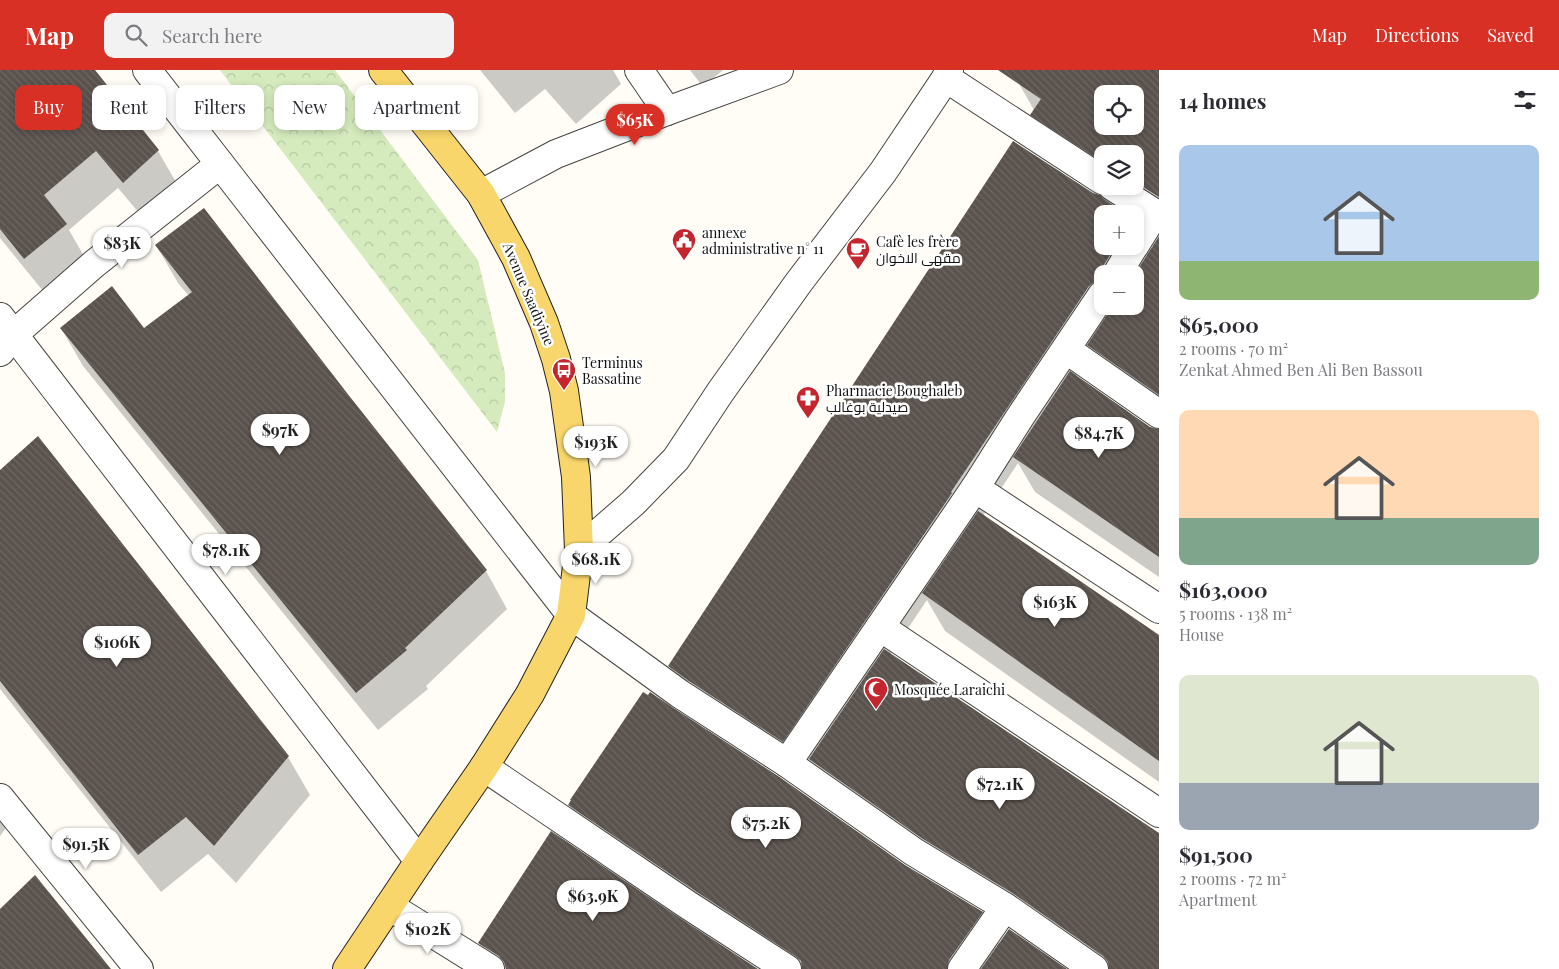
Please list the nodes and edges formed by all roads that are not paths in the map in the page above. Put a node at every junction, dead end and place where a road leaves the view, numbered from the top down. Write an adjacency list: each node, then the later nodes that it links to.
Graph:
1 (147, 70): 7 (street)
2 (383, 70): 9 (main road, Avenue Saadiyine)
3 (639, 70): 6 (street)
4 (779, 70): 6 (street)
5 (947, 74): 8 (street); 18 (street)
6 (667, 111): 9 (street)
7 (220, 164): 14 (street); 20 (street)
8 (1094, 175)
9 (481, 194): 18 (main road, Avenue Saadiyine)
10 (1126, 195): 11 (street)
11 (1157, 214): 12 (street)
12 (1144, 233)
13 (1094, 308): 15 (street)
14 (5, 334): 26 (street)
15 (1067, 350): 16 (street); 17 (street)
16 (1159, 414)
17 (975, 488): 19 (street); 21 (street)
18 (579, 550): 20 (main road, Avenue Saadiyine)
19 (1159, 609)
20 (572, 616): 22 (street); 23 (main road)
21 (880, 627): 22 (street); 25 (street)
22 (787, 763): 28 (street)
23 (484, 767): 26 (main road); 32 (street)
24 (1, 800): 29 (street)
25 (1159, 813)
26 (419, 861): 27 (main road)
27 (389, 906): 30 (main road); 31 (street)
28 (1005, 907): 33 (street); 34 (street)
29 (139, 969)
30 (347, 969)
31 (490, 969)
32 (787, 969)
33 (962, 969)
34 (1094, 969)

